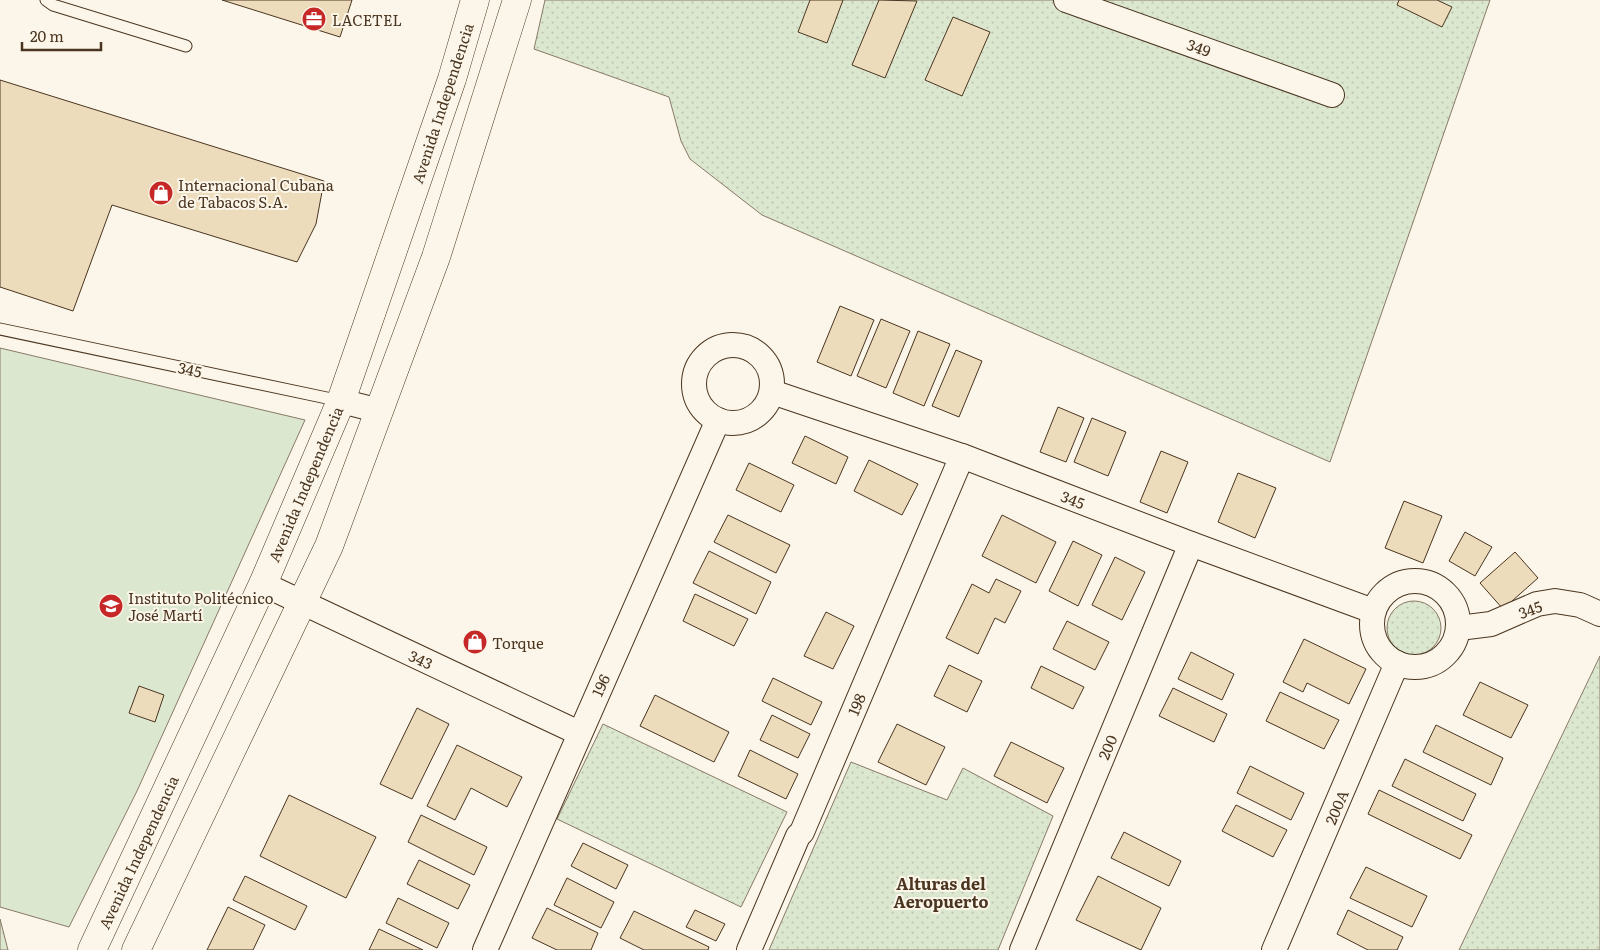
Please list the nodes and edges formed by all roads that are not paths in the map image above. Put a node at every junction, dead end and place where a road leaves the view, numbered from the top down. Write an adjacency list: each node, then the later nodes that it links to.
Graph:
1 (46, 0): 5 (lane)
2 (475, 0): 9 (main road, Avenida Independencia)
3 (516, 0): 10 (main road)
4 (1066, 0): 6 (street, 349)
5 (186, 46)
6 (1332, 95)
7 (0, 329): 9 (lane, 345)
8 (772, 392): 11 (street); 11 (street); 12 (street, 345)
9 (341, 401): 10 (street, 345); 14 (main road, Avenida Independencia)
10 (380, 411): 15 (main road)
11 (718, 420): 20 (street, 196)
12 (962, 456): 13 (street, 345); 24 (street, 198)
13 (1191, 544): 16 (street, 345); 25 (street, 200)
14 (263, 584): 15 (street, 343); 21 (main road, Avenida Independencia)
15 (303, 603): 20 (street, 343); 22 (main road)
16 (1373, 611): 18 (street); 19 (street)
17 (1600, 614): 18 (street, 345)
18 (1459, 628): 19 (street)
19 (1397, 663): 26 (street, 200A)
20 (579, 733): 23 (street, 196)
21 (92, 950)
22 (136, 950)
23 (485, 950)
24 (749, 950)
25 (1022, 950)
26 (1274, 950)

